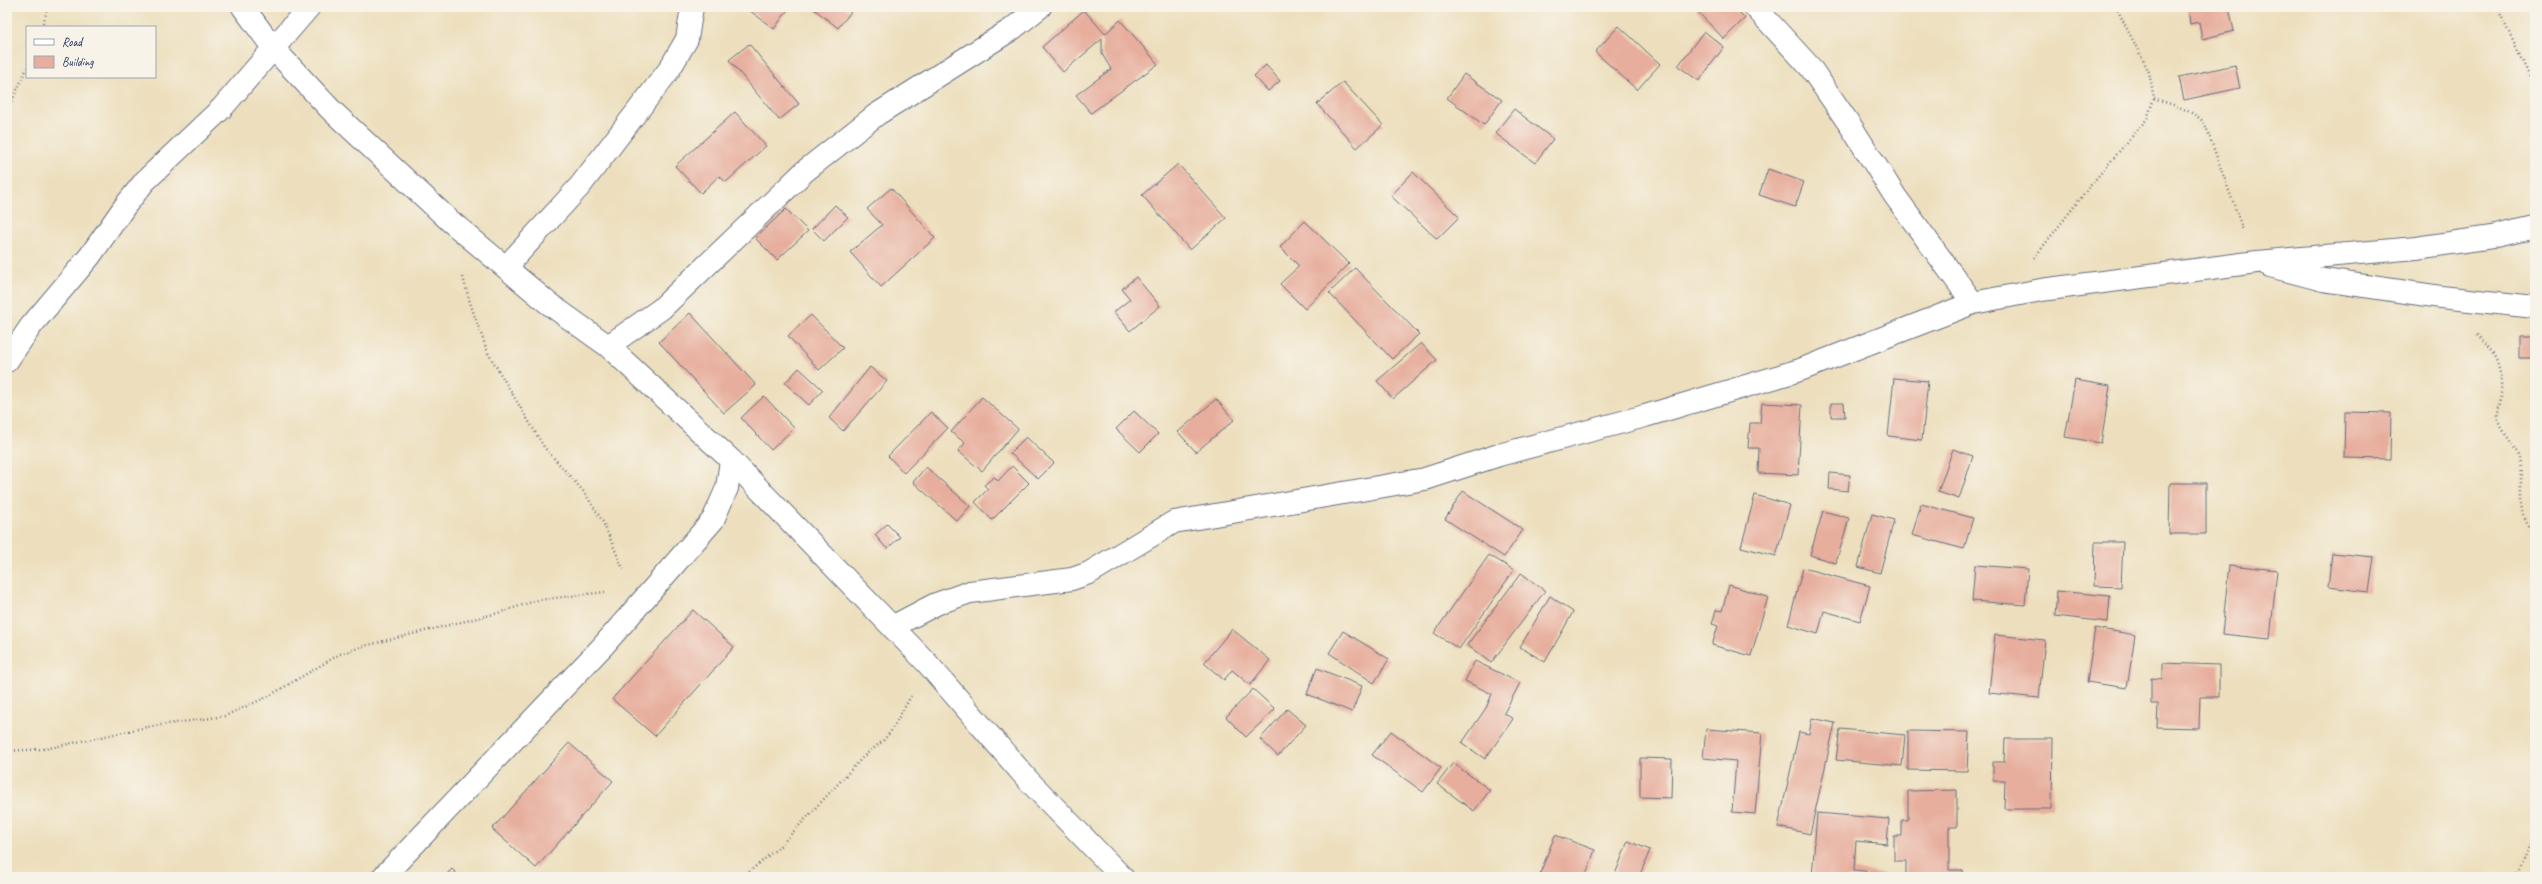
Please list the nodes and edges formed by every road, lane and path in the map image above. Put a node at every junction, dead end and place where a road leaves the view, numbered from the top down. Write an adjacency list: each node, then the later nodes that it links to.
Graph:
1 (48, 7): 9 (path)
2 (243, 7): 10 (street)
3 (309, 7): 10 (street)
4 (692, 7): 17 (street)
5 (1040, 7): 23 (street)
6 (1755, 7): 21 (street)
7 (2116, 7): 13 (path)
8 (2497, 7): 12 (path)
9 (42, 26)
10 (274, 49): 17 (street); 24 (street)
11 (26, 70): 14 (path)
12 (2535, 88)
13 (2154, 98): 16 (path); 19 (path)
14 (7, 112)
15 (2535, 227): 16 (street)
16 (2257, 262): 19 (street); 20 (street)
17 (506, 267): 23 (street)
18 (462, 273): 27 (path)
19 (2009, 297): 21 (street)
20 (2441, 297): 22 (street); 26 (path)
21 (1973, 303): 29 (street)
22 (2535, 307)
23 (608, 346): 25 (street)
24 (7, 361)
25 (731, 460): 28 (street); 29 (street)
26 (2535, 534)
27 (630, 587): 28 (path); 31 (path)
28 (637, 607): 33 (street)
29 (892, 627): 30 (street)
30 (927, 663): 34 (path); 35 (street)
31 (7, 750)
32 (2535, 838): 36 (path)
33 (383, 877)
34 (743, 877)
35 (1122, 877)
36 (2514, 877)

